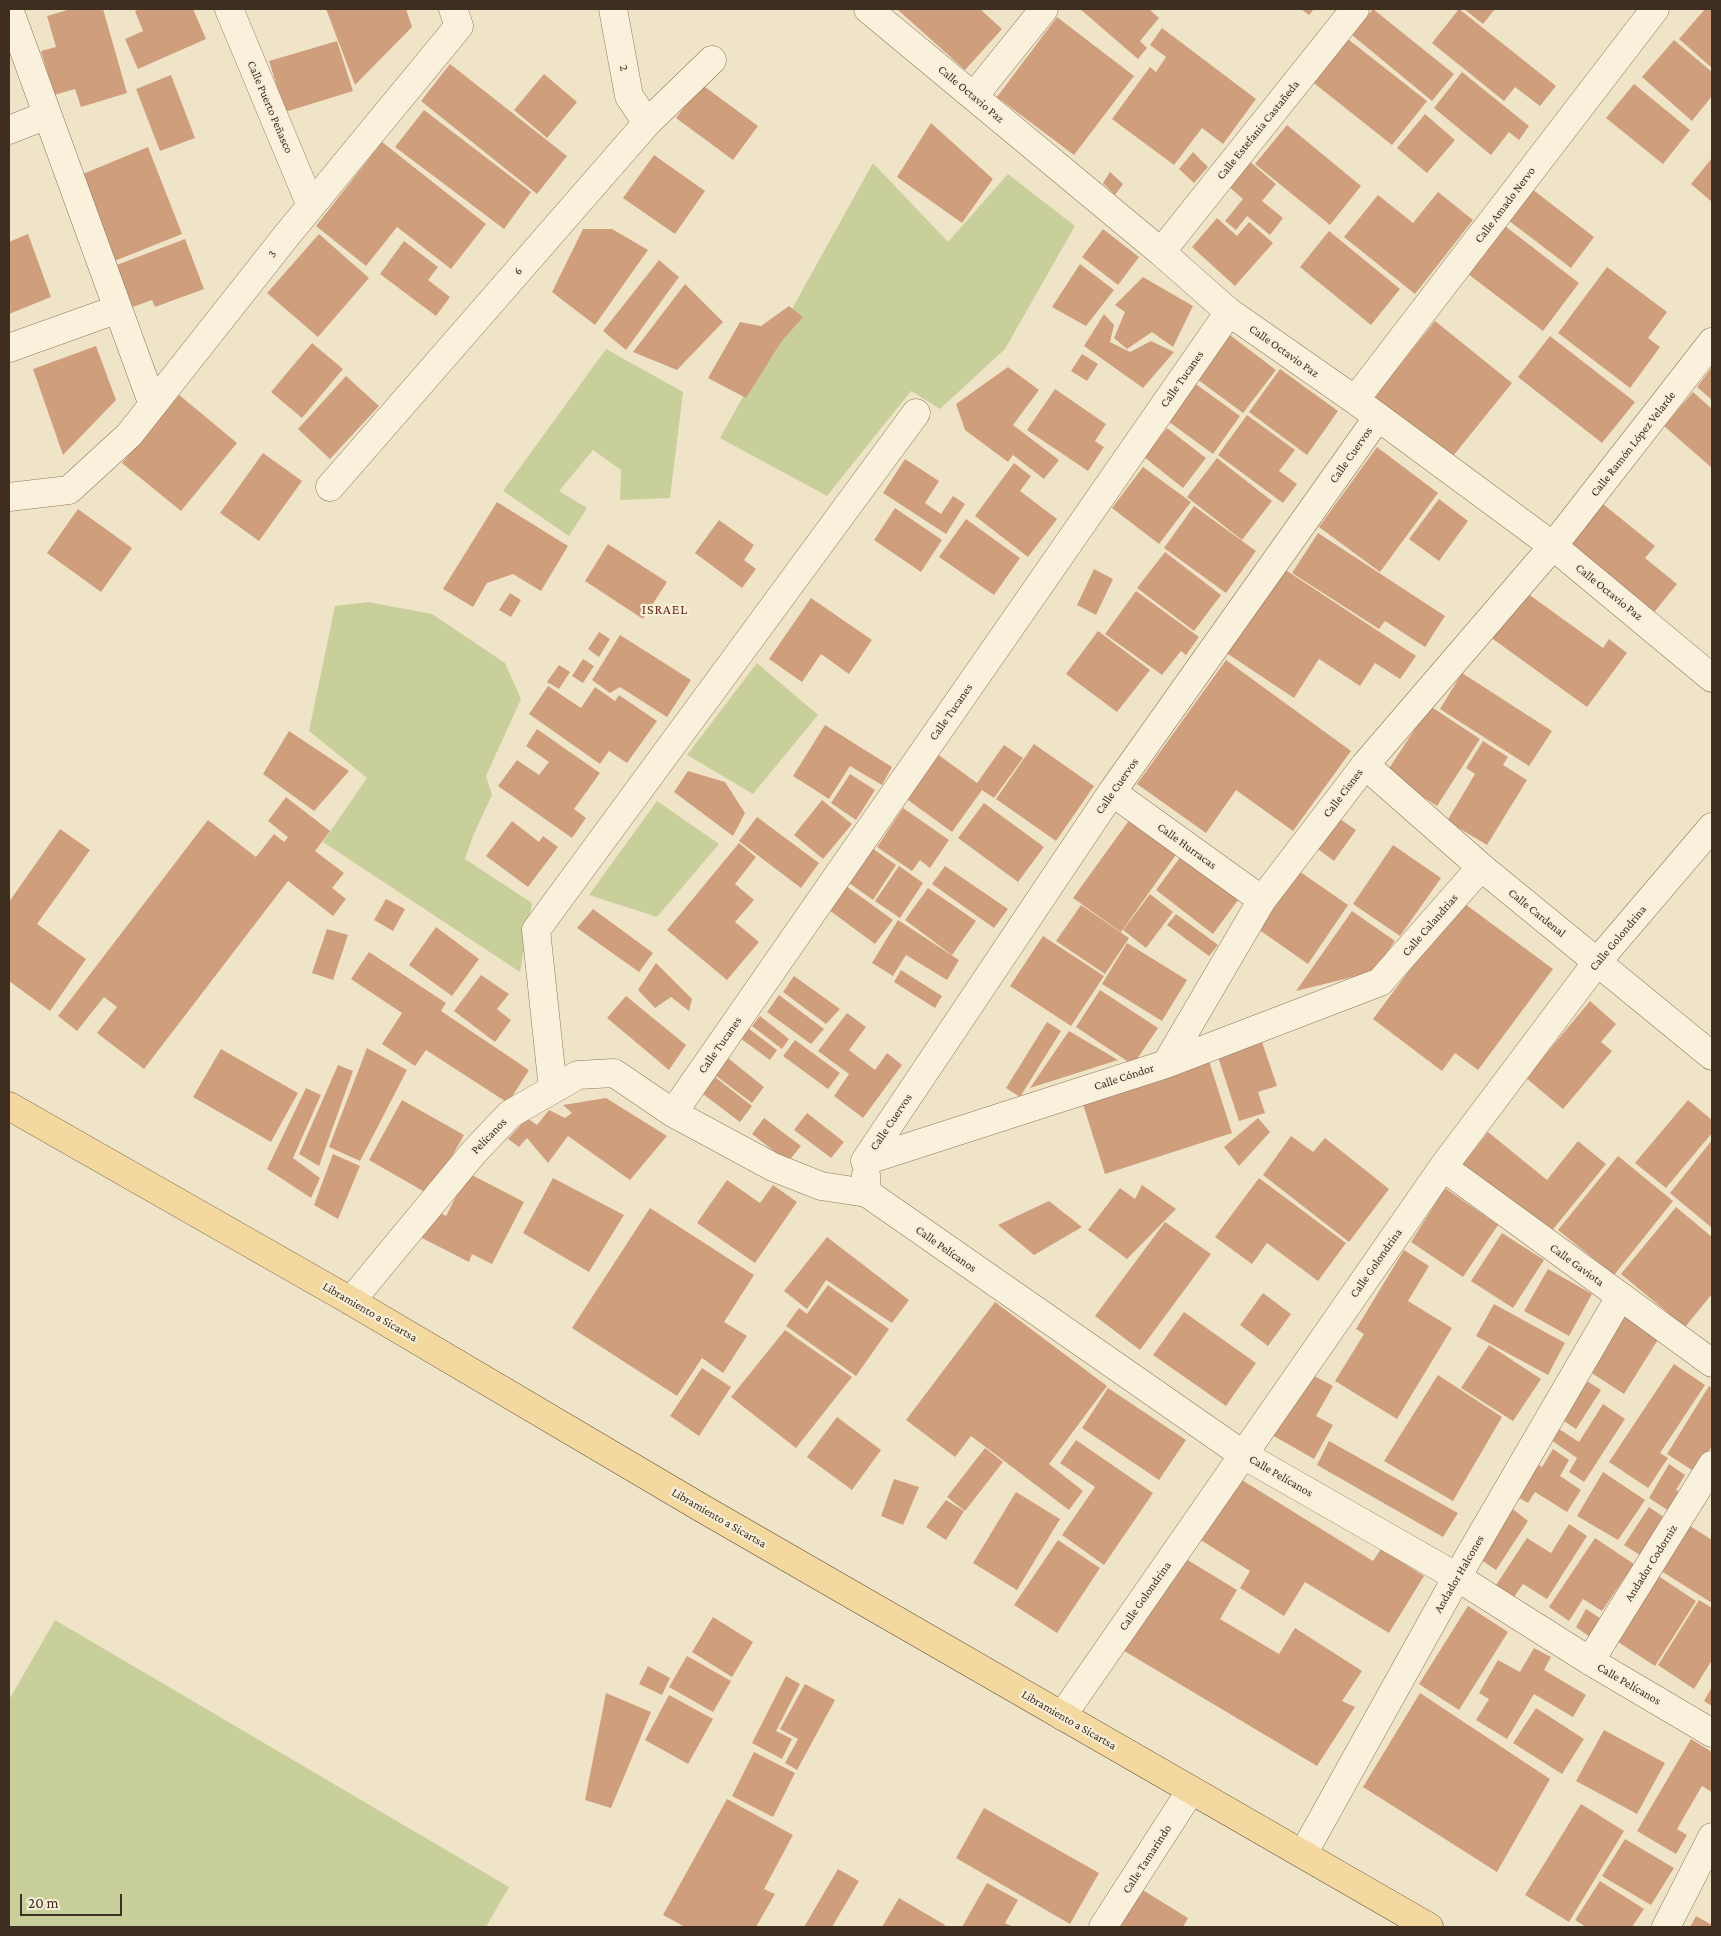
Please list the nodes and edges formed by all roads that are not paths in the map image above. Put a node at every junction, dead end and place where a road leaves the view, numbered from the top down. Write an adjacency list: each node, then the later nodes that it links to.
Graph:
1 (9, 9): 11 (street)
2 (229, 9): 14 (street, Calle Puerto Peñasco)
3 (452, 9): 14 (street, 3)
4 (613, 9): 12 (street, 2)
5 (868, 9): 10 (street, Calle Octavio Paz)
6 (1044, 9): 10 (street)
7 (1355, 9): 15 (street, Calle Estefania Castañeda)
8 (1655, 9): 20 (street, Calle Amado Nervo)
9 (712, 60): 12 (street, 6)
10 (974, 96): 15 (street, Calle Octavio Paz)
11 (47, 115): 13 (street); 16 (street)
12 (647, 123): 24 (street, 6)
13 (9, 130)
14 (311, 206): 21 (street, 3)
15 (1161, 252): 17 (street, Calle Octavio Paz)
16 (118, 309): 19 (street); 21 (street)
17 (1229, 312): 20 (street, Calle Octavio Paz); 39 (street, Calle Tucanes)
18 (1712, 342): 26 (street, Calle Ramón López Velarde)
19 (9, 348)
20 (1356, 400): 23 (street, Calle Octavio Paz)
21 (153, 405): 25 (street, 3)
22 (916, 413): 37 (street)
23 (1378, 417): 26 (street, Calle Octavio Paz); 29 (street, Calle Cuervos)
24 (330, 488)
25 (9, 498)
26 (1553, 546): 27 (street, Calle Octavio Paz); 28 (street, Calle Cisnes)
27 (1712, 678)
28 (1365, 765): 31 (street, Calle Cardenal); 32 (street, Calle Cisnes)
29 (1112, 792): 32 (street, Calle Hurracas); 40 (street, Calle Cuervos)
30 (1712, 827): 33 (street, Calle Golondrina)
31 (1480, 867): 33 (street, Calle Cardenal); 34 (street, Calle Calandrias)
32 (1262, 900): 36 (street, Calle Cisnes)
33 (1596, 962): 35 (street, Calle Cardenal); 41 (street, Calle Golondrina)
34 (1380, 982): 36 (street, Calle Cóndor)
35 (1712, 1056)
36 (1166, 1064): 40 (street, Calle Cóndor)
37 (553, 1089): 39 (street, Pelícanos); 44 (street, Pelícanos)
38 (9, 1106): 44 (main road, Libramiento a Sicartsa)
39 (673, 1113): 42 (street, Calle Pelícanos)
40 (865, 1161): 42 (street)
41 (1443, 1167): 43 (street, Calle Gaviota); 46 (street, Calle Golondrina)
42 (867, 1194): 46 (street, Calle Pelícanos)
43 (1620, 1296): 45 (street, Calle Gaviota); 48 (street, Andador Halcones)
44 (351, 1301): 50 (main road, Libramiento a Sicartsa)
45 (1712, 1363)
46 (1242, 1454): 48 (street, Calle Pelícanos); 50 (street, Calle Golondrina)
47 (1712, 1465): 49 (street, Andador Codorniz)
48 (1457, 1577): 49 (street, Calle Pelícanos); 54 (street, Andador Halcones)
49 (1590, 1661): 51 (street, Calle Pelícanos)
50 (1062, 1716): 52 (main road, Libramiento a Sicartsa)
51 (1712, 1732)
52 (1191, 1790): 54 (main road, Libramiento a Sicartsa); 55 (street, Calle Tamarindo)
53 (1712, 1837): 57 (street)
54 (1303, 1854): 56 (main road, Libramiento a Sicartsa)
55 (1103, 1927)
56 (1429, 1927)
57 (1666, 1927)

